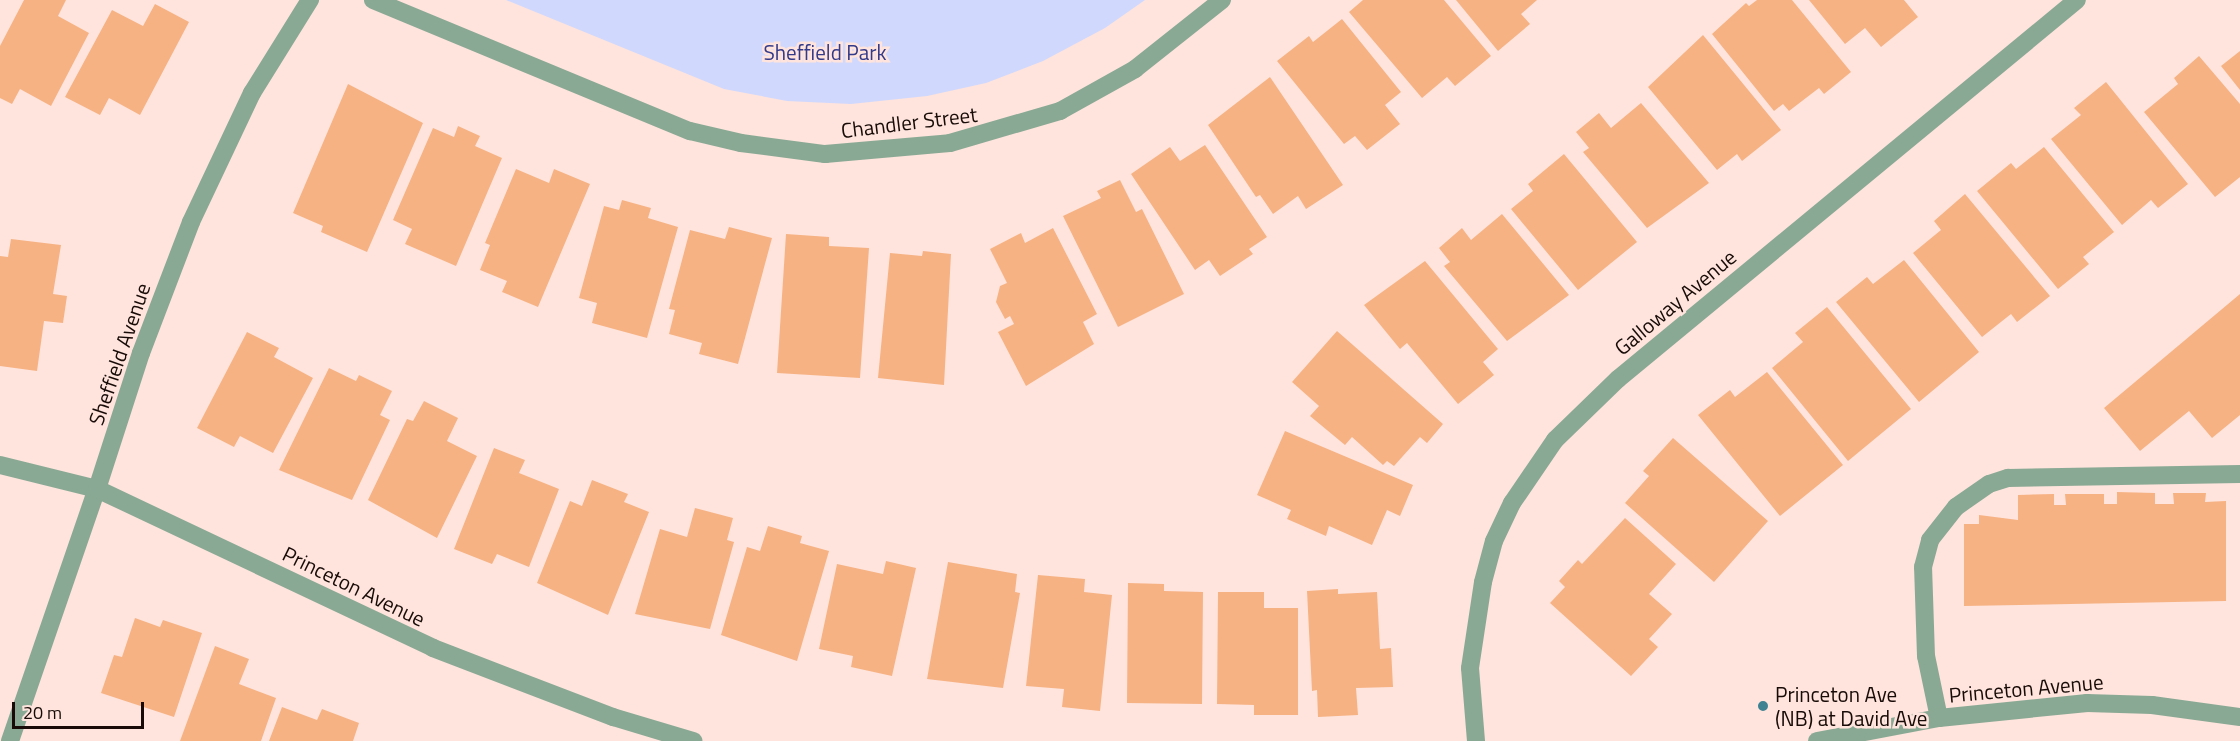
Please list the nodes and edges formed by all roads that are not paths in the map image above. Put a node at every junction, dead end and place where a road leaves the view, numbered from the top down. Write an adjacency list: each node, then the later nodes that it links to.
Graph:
1 (310, 0): 7 (street, Sheffield Avenue)
2 (373, 0): 3 (street, Chandler Street)
3 (1222, 0)
4 (2077, 0): 12 (street, Galloway Avenue)
5 (0, 465): 7 (street, Princeton Avenue)
6 (2240, 474): 9 (street)
7 (97, 489): 10 (street, Sheffield Avenue); 11 (street, Princeton Avenue)
8 (2240, 717): 9 (street, Princeton Avenue)
9 (1939, 718): 13 (street, Princeton Avenue)
10 (10, 741)
11 (693, 741)
12 (1476, 741)
13 (1817, 741)

